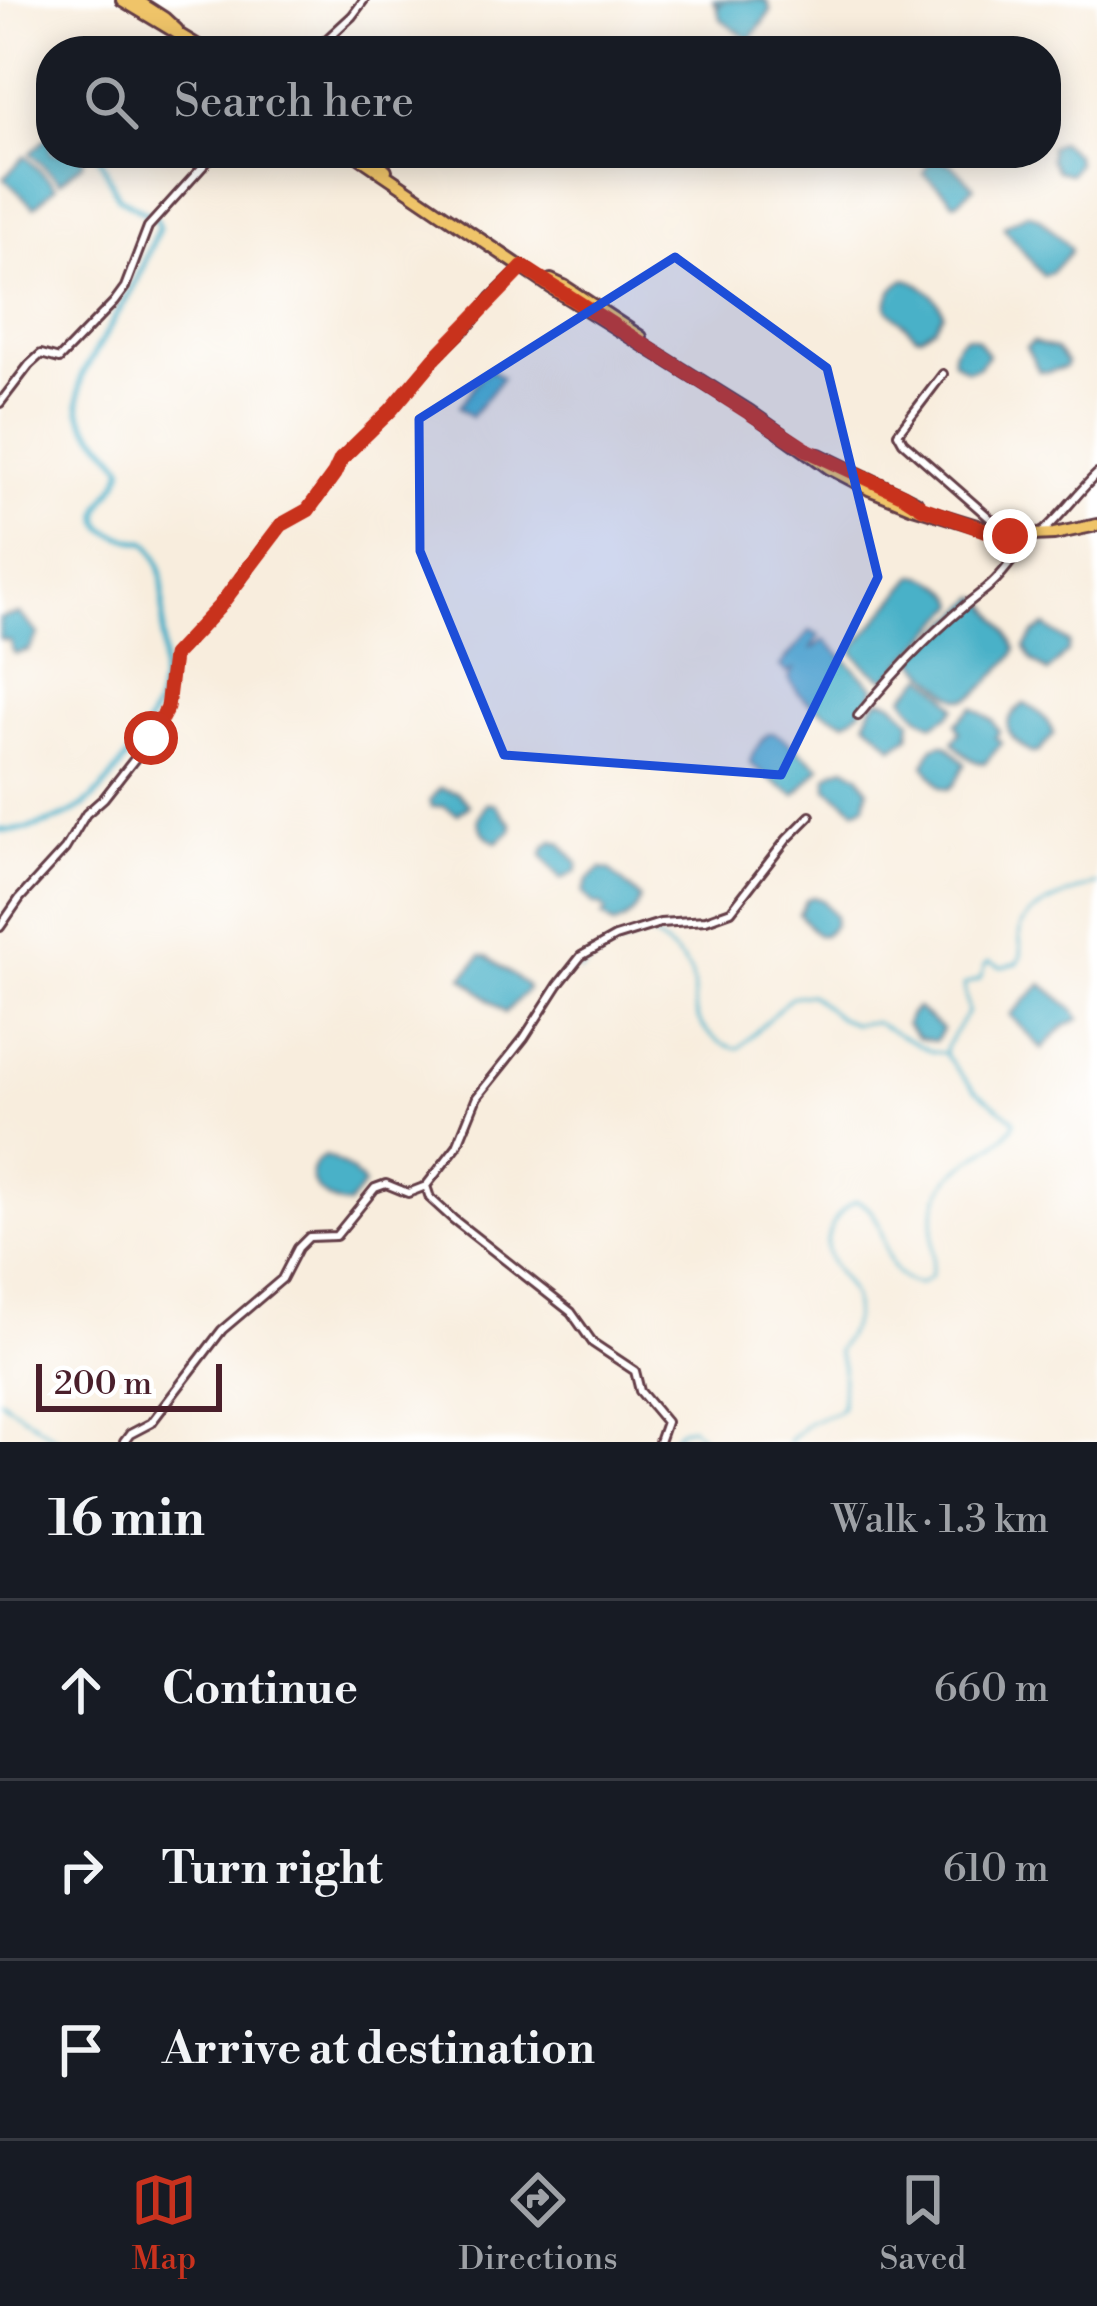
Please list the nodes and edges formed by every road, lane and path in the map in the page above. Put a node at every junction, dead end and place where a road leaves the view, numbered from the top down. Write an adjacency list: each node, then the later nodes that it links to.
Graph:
1 (122, 0): 4 (main road)
2 (136, 0): 4 (main road)
3 (364, 0): 6 (street)
4 (180, 33): 5 (main road)
5 (184, 36)
6 (330, 36)
7 (201, 168): 13 (street)
8 (377, 168): 10 (main road)
9 (383, 168): 10 (main road)
10 (392, 177): 11 (main road)
11 (523, 267): 16 (main road); 20 (street)
12 (943, 374): 16 (street)
13 (0, 403)
14 (1097, 473): 17 (street)
15 (1097, 525): 17 (main road)
16 (1010, 536): 17 (main road)
17 (1037, 536): 18 (street)
18 (857, 716)
19 (810, 816): 21 (street)
20 (0, 926)
21 (426, 1186): 22 (street); 23 (street)
22 (124, 1442)
23 (659, 1442)

